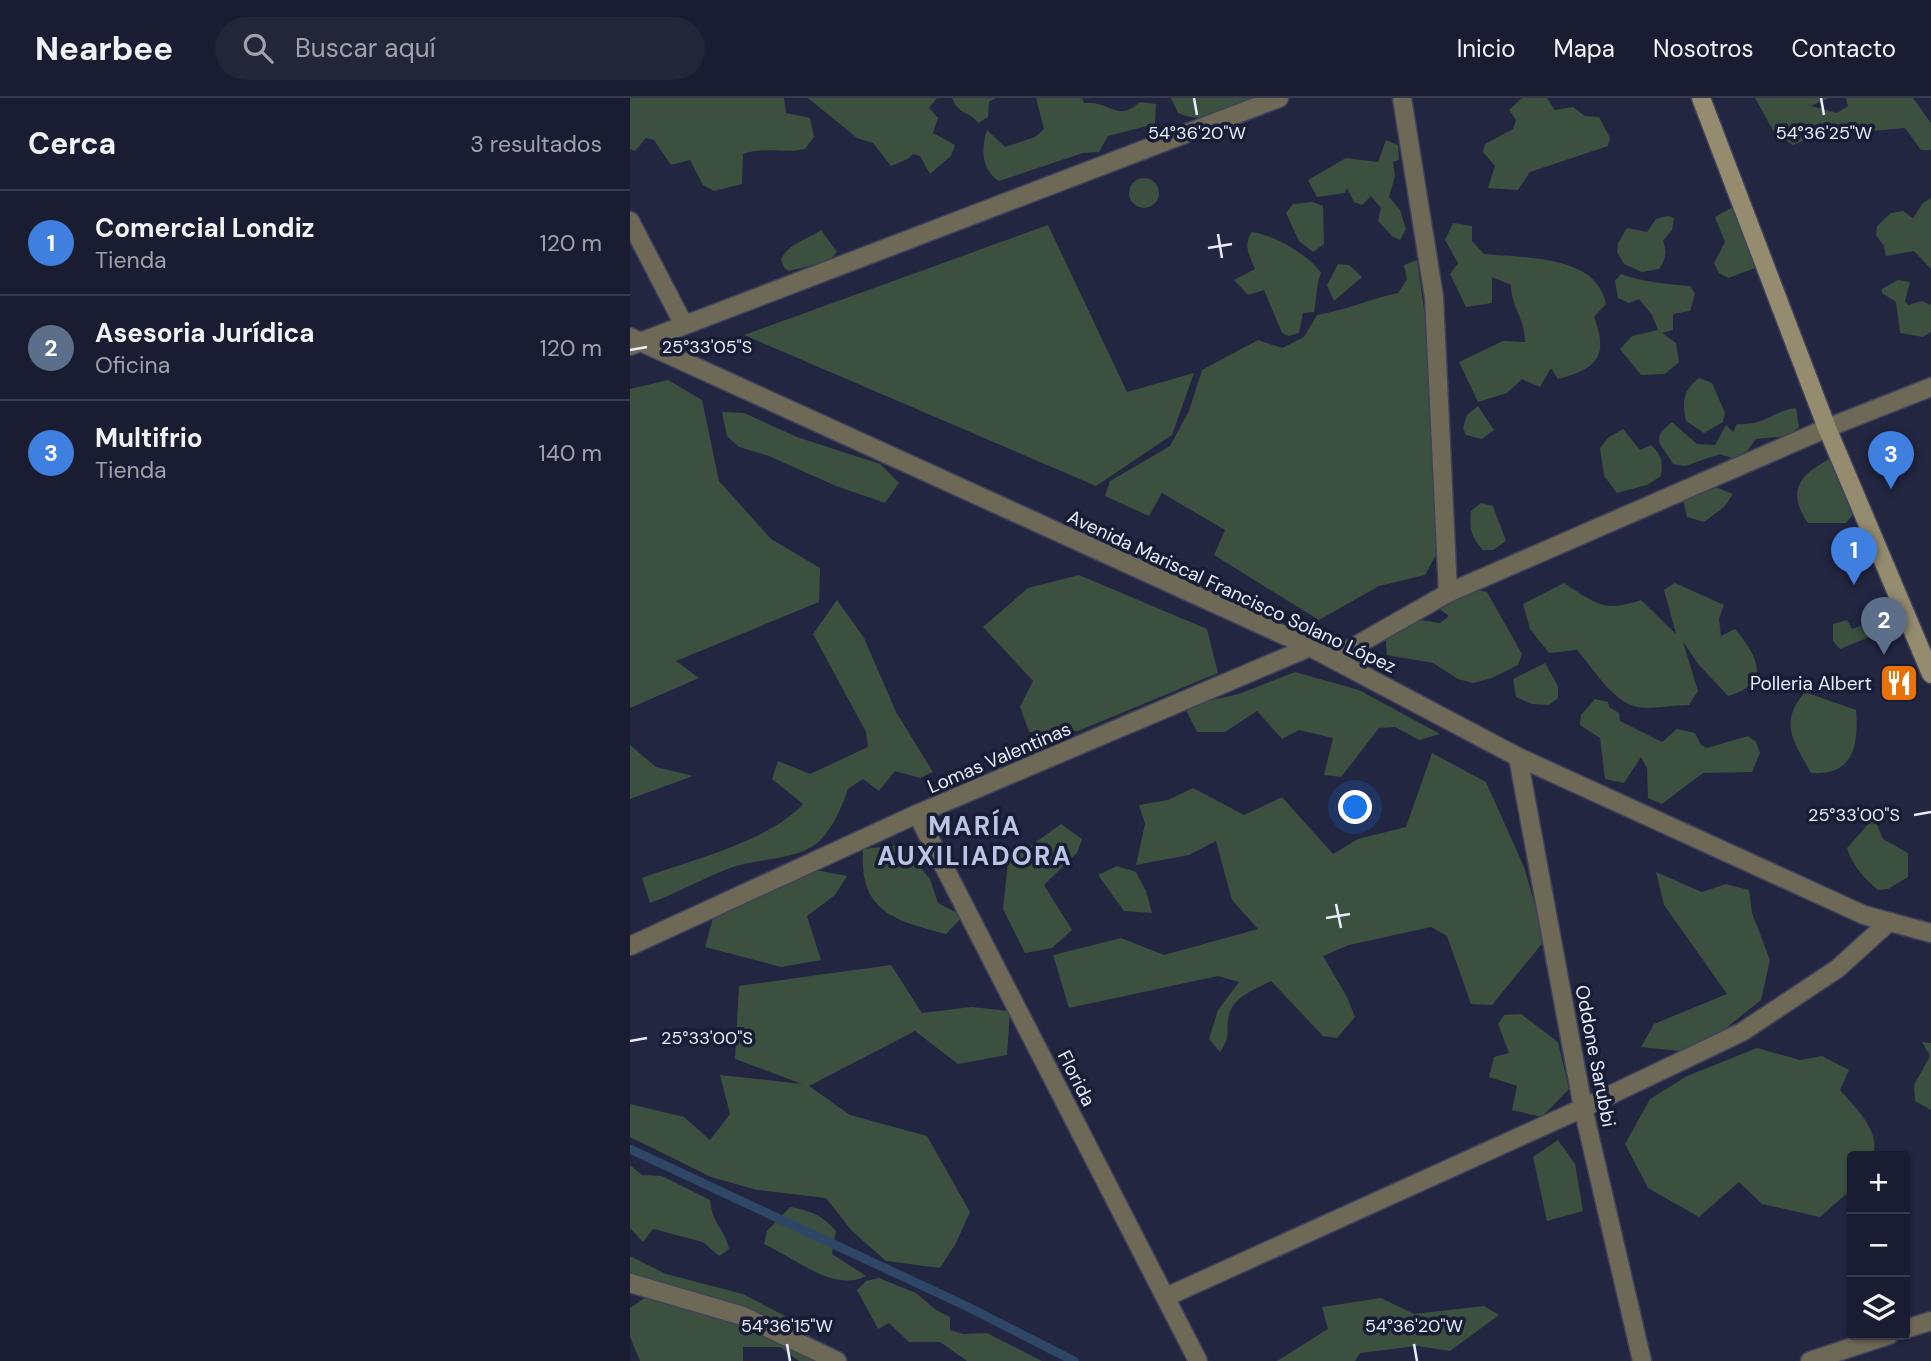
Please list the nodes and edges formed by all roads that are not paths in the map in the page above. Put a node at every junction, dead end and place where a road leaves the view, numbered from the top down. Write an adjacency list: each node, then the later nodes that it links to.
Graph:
1 (1279, 98): 5 (street)
2 (1402, 98): 9 (street)
3 (1701, 98): 8 (main road)
4 (630, 221): 5 (street)
5 (684, 325): 6 (street)
6 (634, 342): 10 (street, Avenida Mariscal Francisco Solano López)
7 (1931, 387): 8 (street)
8 (1827, 428): 9 (street); 12 (main road)
9 (1448, 593): 11 (street)
10 (1311, 647): 11 (street, Avenida Mariscal Francisco Solano López); 14 (street, Lomas Valentinas)
11 (1334, 658): 13 (street, Avenida Mariscal Francisco Solano López)
12 (1931, 674)
13 (1518, 757): 15 (street, Avenida Mariscal Francisco Solano López); 18 (street, Oddone Sarubbi)
14 (917, 814): 17 (street, Lomas Valentinas); 20 (street, Florida)
15 (1889, 922): 16 (street, Avenida Mariscal Francisco Solano López); 18 (street)
16 (1931, 933)
17 (630, 946)
18 (1583, 1108): 20 (street); 26 (street, Oddone Sarubbi)
19 (630, 1283): 24 (street)
20 (1166, 1297): 25 (street, Florida)
21 (1931, 1321): 22 (street)
22 (1910, 1327)
23 (1874, 1340): 27 (street)
24 (838, 1361)
25 (1198, 1361)
26 (1642, 1361)
27 (1810, 1361)

